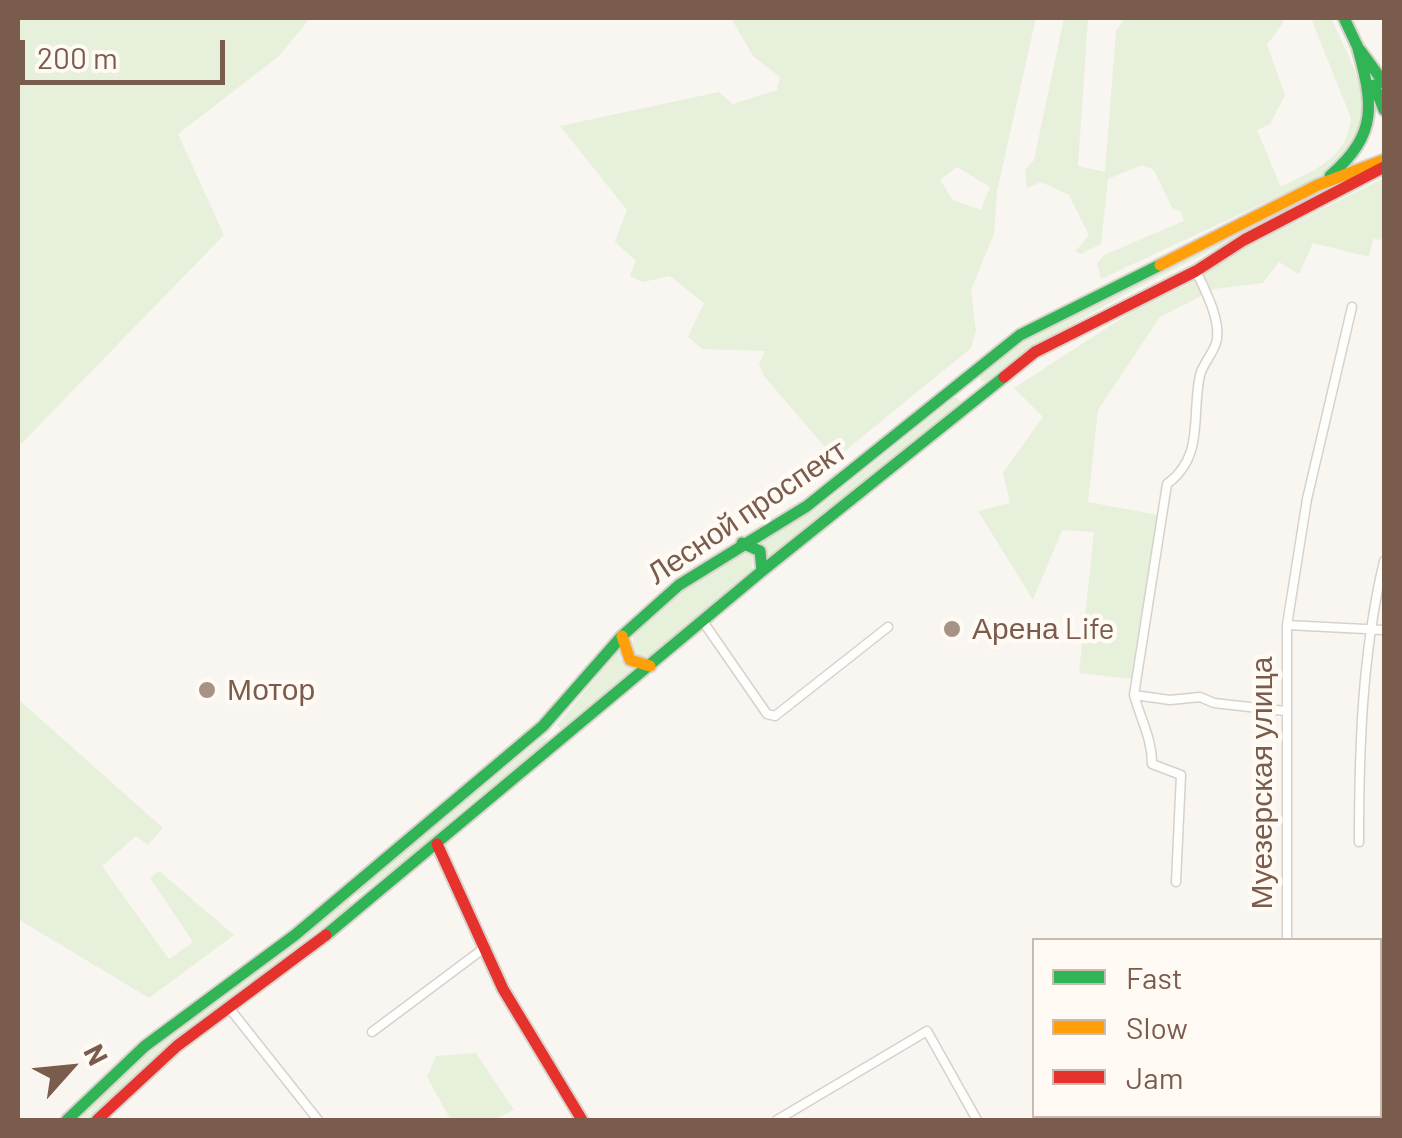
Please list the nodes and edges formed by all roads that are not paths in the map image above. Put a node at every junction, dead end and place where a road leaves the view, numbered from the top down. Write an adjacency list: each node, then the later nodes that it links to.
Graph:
1 (1344, 18): 2 (main road)
2 (1356, 45): 3 (main road); 4 (main road); 7 (main road)
3 (1384, 83)
4 (1384, 110)
5 (1384, 160): 7 (main road, Лесной проспект)
6 (1384, 168): 8 (main road, Лесной проспект)
7 (1318, 185): 10 (main road, Лесной проспект)
8 (1196, 271): 12 (main road, Лесной проспект); 24 (street)
9 (1352, 307): 18 (street, Муезерская улица)
10 (971, 374): 11 (main road, Лесной проспект); 12 (main road)
11 (954, 390): 13 (main road); 14 (main road, Лесной проспект)
12 (986, 392): 13 (main road, Лесной проспект)
13 (968, 407): 16 (main road, Лесной проспект)
14 (742, 543): 16 (main road); 22 (main road, Лесной проспект)
15 (1384, 561): 20 (street)
16 (762, 571): 17 (main road, Лесной проспект)
17 (704, 622): 19 (street); 23 (main road, Лесной проспект)
18 (1287, 625): 20 (street); 25 (street, Муезерская улица)
19 (888, 627)
20 (1368, 630): 21 (street); 28 (street)
21 (1384, 630)
22 (622, 636): 23 (main road); 26 (main road, Лесной проспект)
23 (650, 666): 27 (main road, Лесной проспект)
24 (1134, 695): 25 (street); 30 (street)
25 (1285, 711): 33 (street, Муезерская улица)
26 (543, 726): 27 (main road); 31 (main road, Лесной проспект)
27 (558, 742): 29 (main road, Лесной проспект)
28 (1359, 842)
29 (436, 844): 32 (main road, Лесной проспект); 34 (main road)
30 (1176, 882)
31 (349, 889): 32 (main road); 37 (main road, Лесной проспект)
32 (363, 904): 35 (main road, Лесной проспект)
33 (1287, 938)
34 (483, 949): 36 (street); 40 (main road)
35 (230, 1009): 38 (main road, Лесной проспект); 39 (street)
36 (372, 1032)
37 (74, 1117)
38 (97, 1120)
39 (318, 1120)
40 (582, 1120)
41 (777, 1120): 42 (street)
42 (977, 1120)

